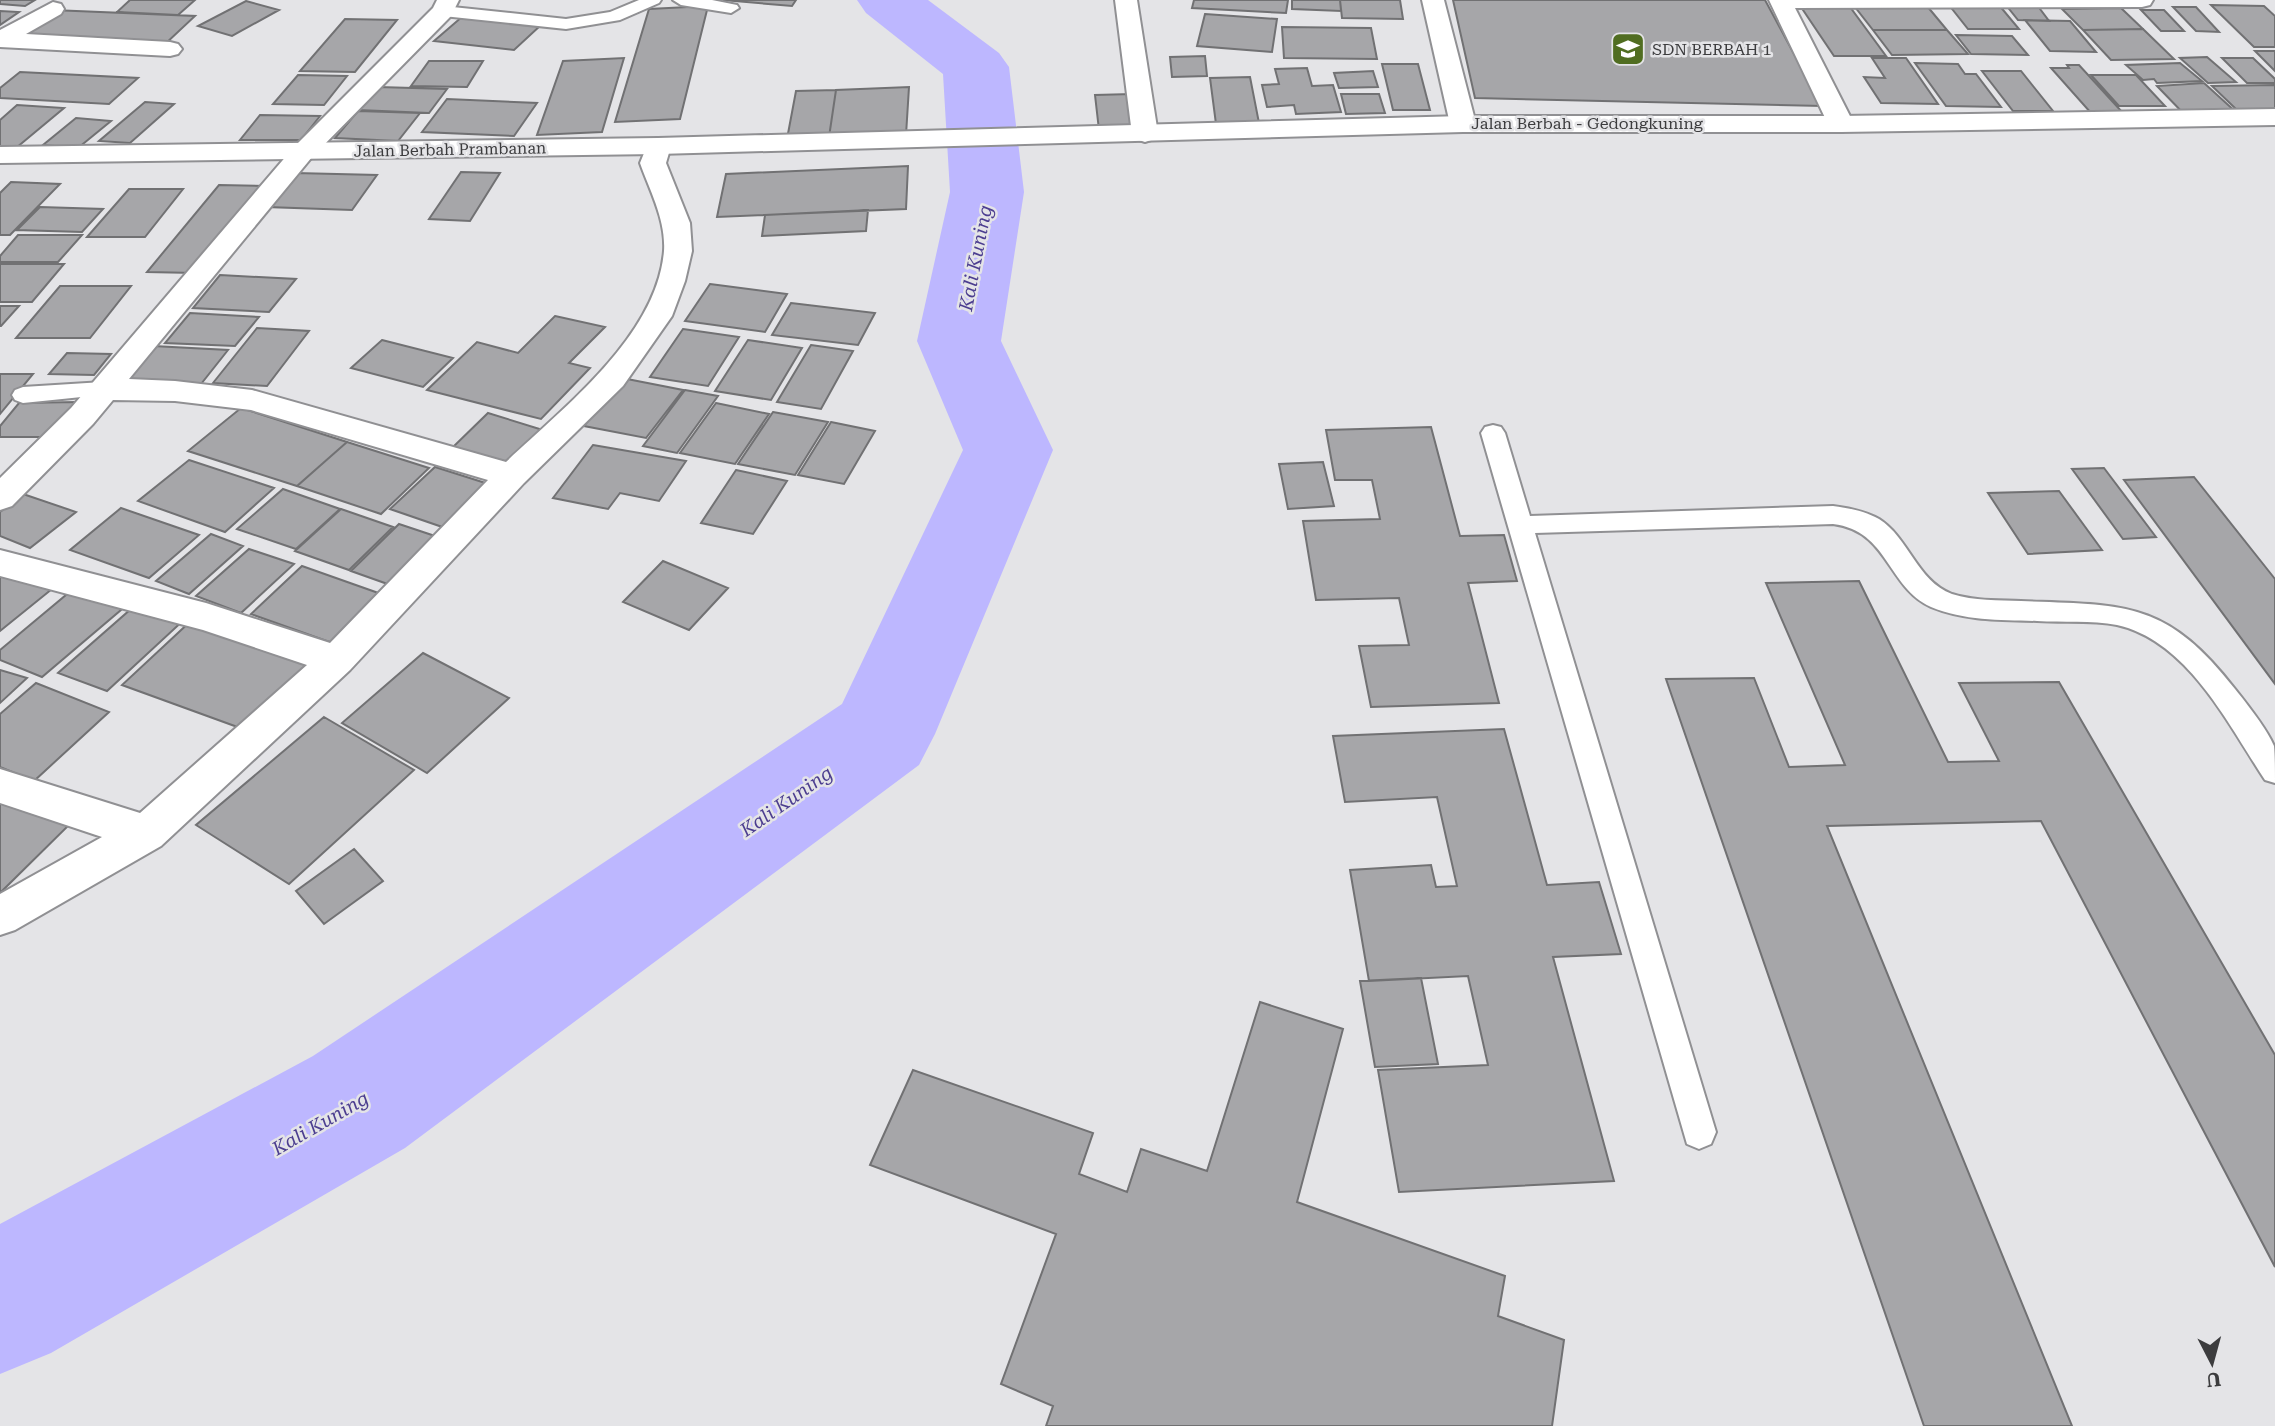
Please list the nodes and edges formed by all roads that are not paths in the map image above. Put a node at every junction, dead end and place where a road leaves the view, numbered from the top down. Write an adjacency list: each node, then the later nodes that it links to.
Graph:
1 (653, 0): 8 (lane)
2 (681, 0): 9 (lane)
3 (1126, 0): 16 (street)
4 (1433, 0): 14 (street)
5 (1780, 0): 6 (street); 15 (street)
6 (2129, 0): 7 (street)
7 (2143, 0)
8 (446, 6): 19 (street)
9 (731, 8)
10 (53, 9): 11 (street)
11 (0, 40): 12 (street)
12 (170, 49)
13 (2275, 117): 15 (street, Jalan Berbah - Gedongkuning)
14 (1463, 124): 15 (street, Jalan Berbah - Gedongkuning); 16 (street, Jalan Berbah - Gedongkuning)
15 (1841, 124)
16 (1145, 134): 17 (street, Jalan Berbah - Gedongkuning)
17 (900, 139): 18 (street, Jalan Berbah Prambanan)
18 (658, 146): 19 (street, Jalan Berbah Prambanan); 24 (street)
19 (303, 152): 20 (street, Jalan Berbah Prambanan); 21 (street)
20 (0, 155)
21 (103, 390): 22 (lane); 24 (street); 25 (street)
22 (23, 395)
23 (1493, 433): 26 (lane)
24 (512, 475): 28 (street)
25 (3, 492)
26 (1520, 524): 29 (lane); 33 (lane)
27 (0, 563): 28 (street)
28 (337, 660): 31 (street)
29 (2275, 771)
30 (0, 786): 31 (street)
31 (146, 833): 32 (street)
32 (0, 916)
33 (1699, 1132)

